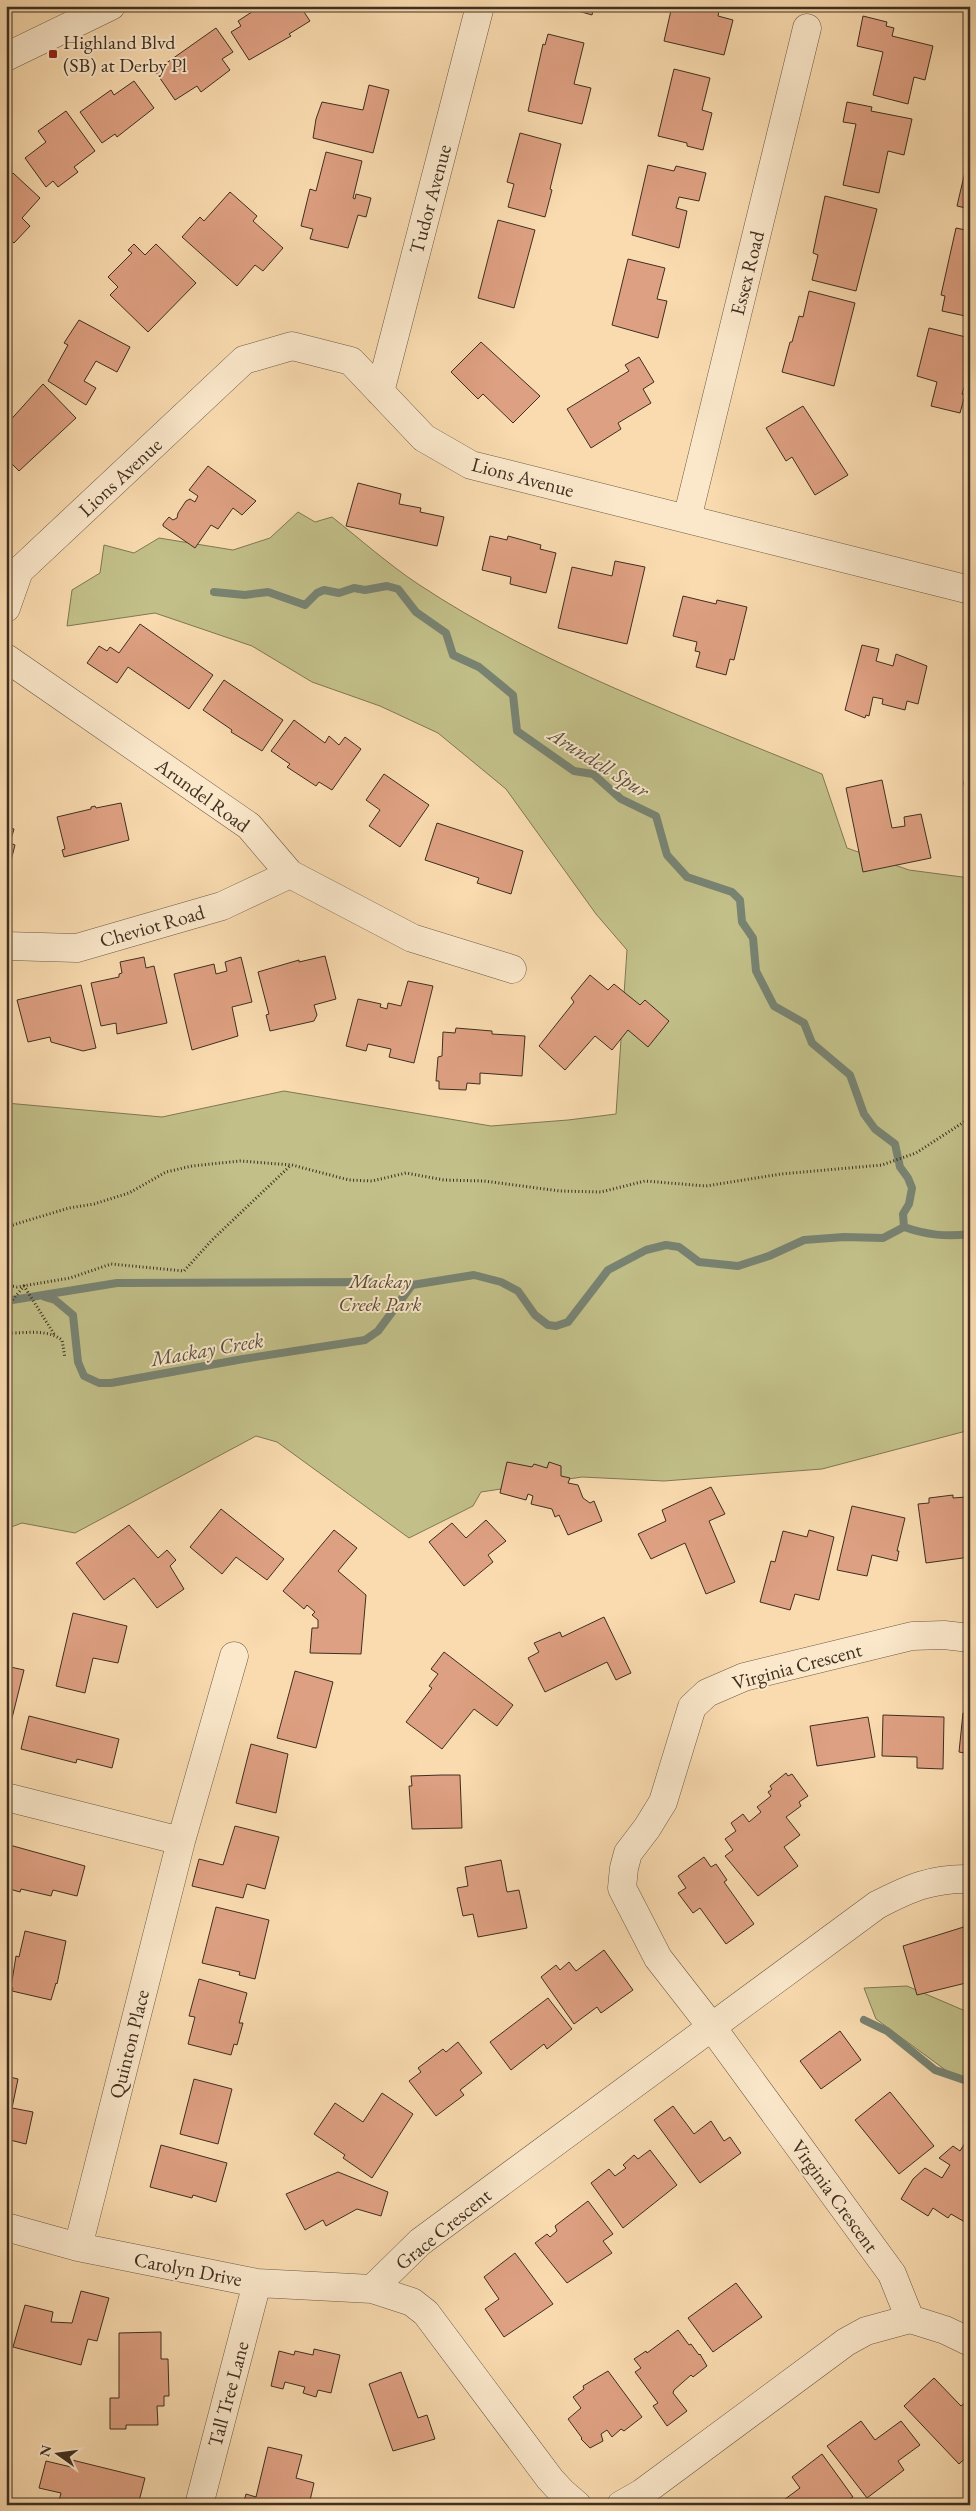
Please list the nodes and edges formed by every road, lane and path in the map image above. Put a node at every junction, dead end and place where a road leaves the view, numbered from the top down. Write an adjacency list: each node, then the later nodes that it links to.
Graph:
1 (111, 6): 4 (street)
2 (480, 6): 5 (street, Tudor Avenue)
3 (807, 28): 6 (street, Essex Road)
4 (6, 57)
5 (380, 392): 6 (street, Lions Avenue); 8 (street, Lions Avenue)
6 (687, 519): 7 (street, Lions Avenue)
7 (970, 590)
8 (6, 608)
9 (6, 658): 10 (street, Arundel Road)
10 (290, 874): 11 (street, Cheviot Road); 12 (street, Arundel Road)
11 (6, 946)
12 (512, 969)
13 (970, 1118): 14 (path)
14 (292, 1165): 15 (path); 17 (path)
15 (6, 1227)
16 (8, 1286): 17 (path)
17 (24, 1286): 18 (path); 20 (path)
18 (6, 1308)
19 (6, 1330): 20 (path)
20 (54, 1334): 21 (path)
21 (65, 1358)
22 (970, 1638): 27 (street, Virginia Crescent)
23 (234, 1656): 25 (street, Quinton Place)
24 (6, 1797): 25 (street)
25 (181, 1840): 29 (street, Quinton Place)
26 (970, 1879): 27 (street)
27 (711, 2026): 31 (street, Grace Crescent); 32 (street, Virginia Crescent)
28 (6, 2227): 29 (street, Carolyn Drive)
29 (78, 2247): 30 (street, Carolyn Drive)
30 (257, 2283): 31 (street, Carolyn Drive); 34 (street, Tall Tree Lane)
31 (372, 2289): 35 (street, Grace Crescent)
32 (910, 2319): 33 (street); 36 (street)
33 (970, 2342)
34 (199, 2505)
35 (578, 2505)
36 (621, 2505)

